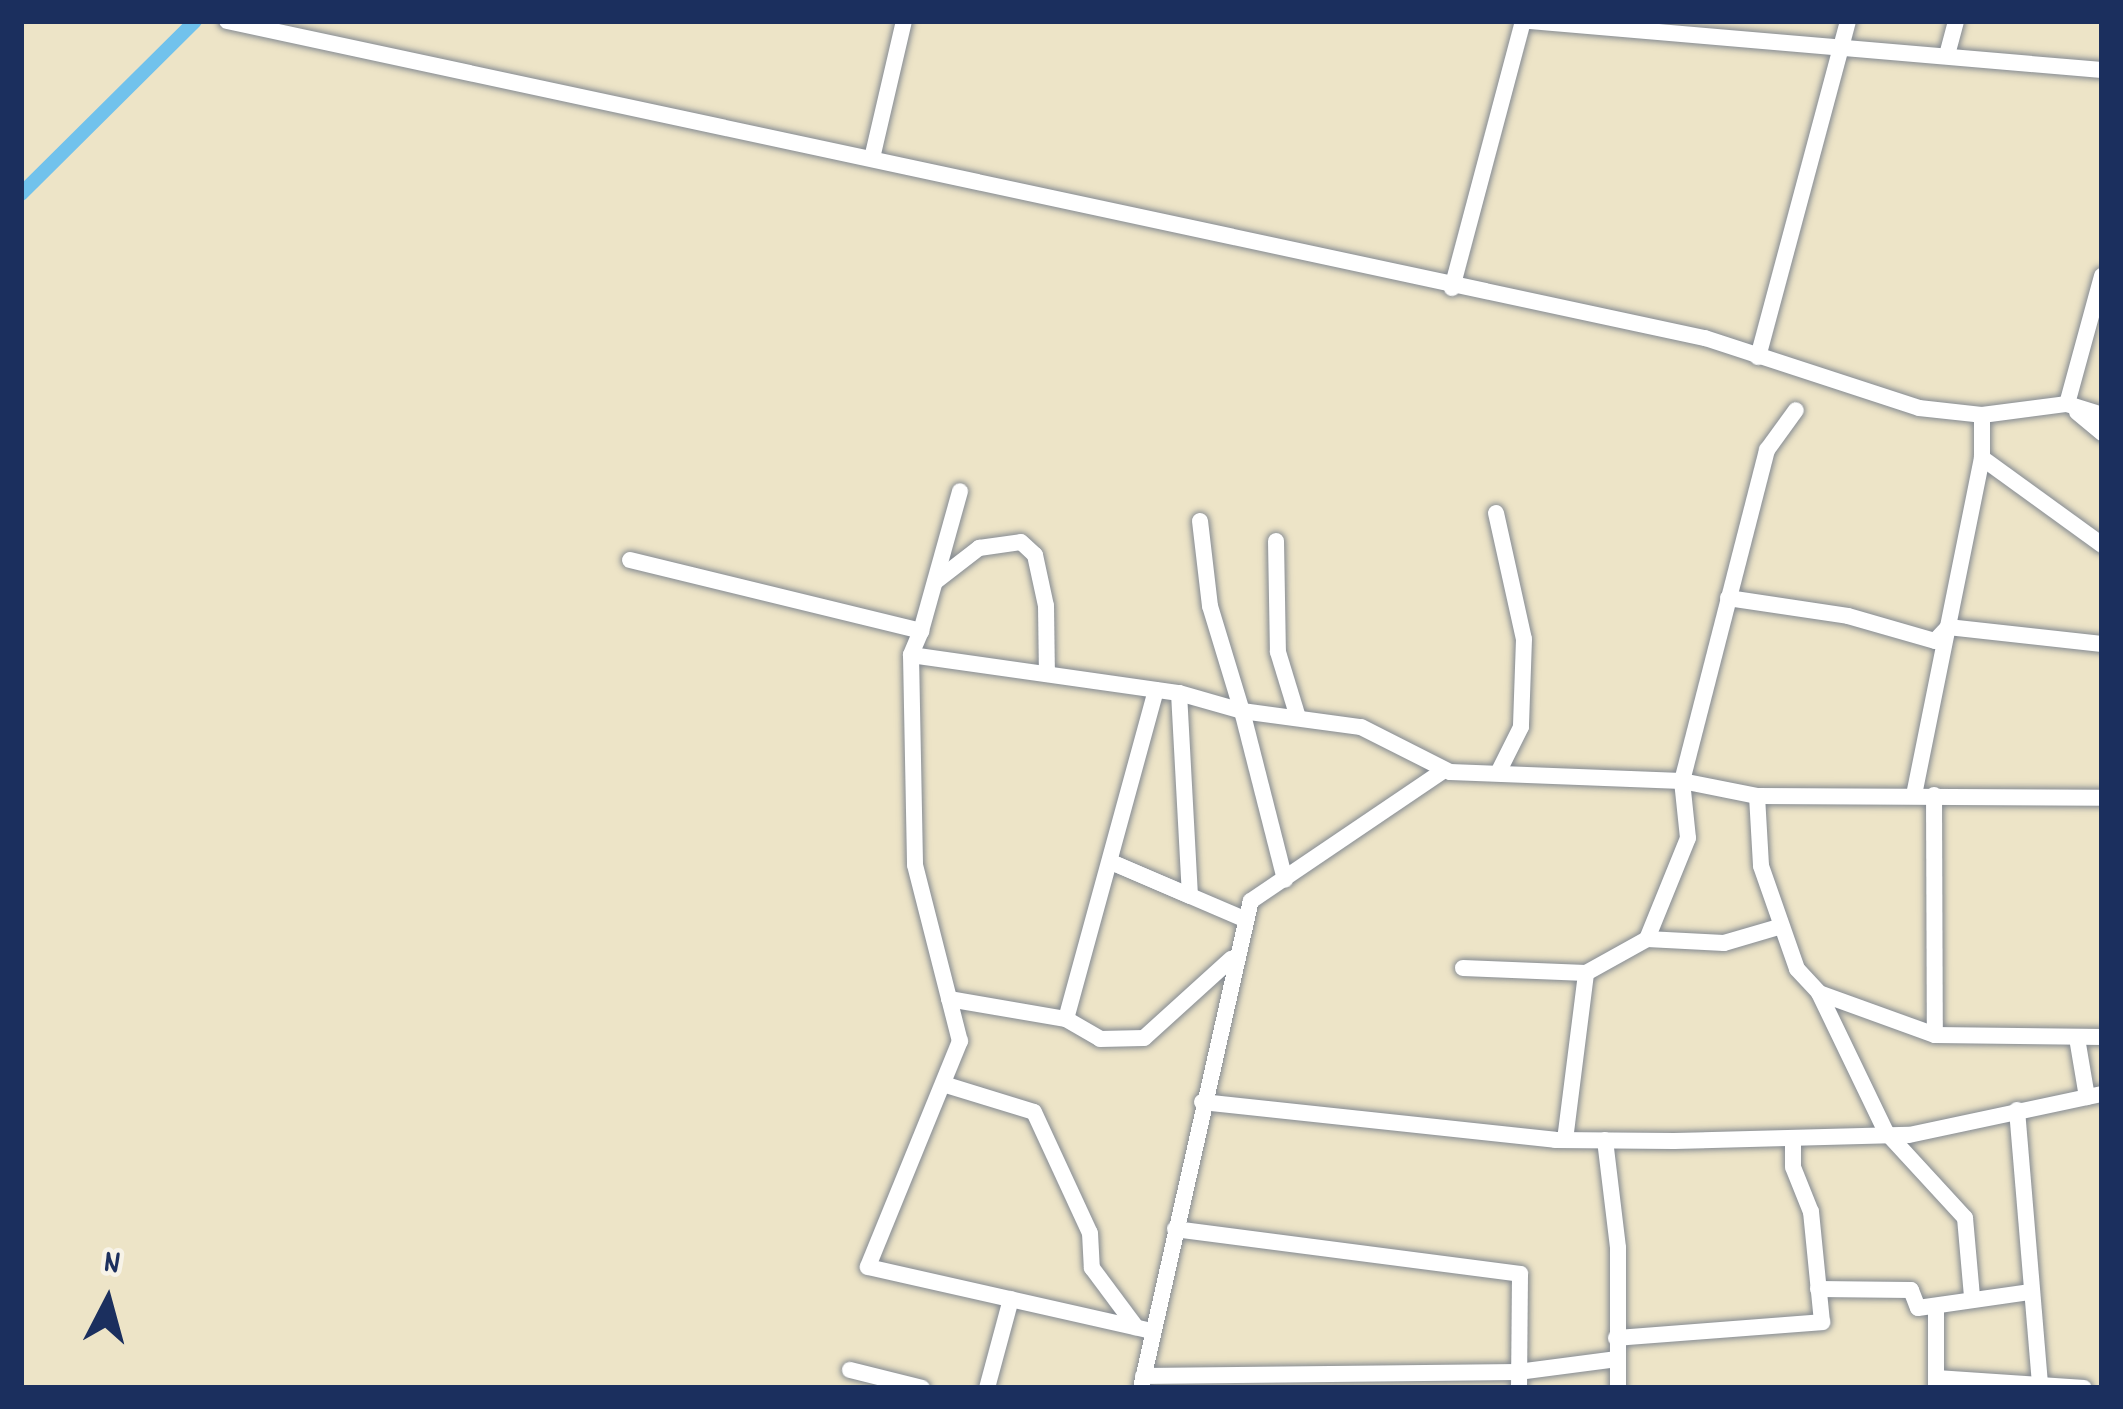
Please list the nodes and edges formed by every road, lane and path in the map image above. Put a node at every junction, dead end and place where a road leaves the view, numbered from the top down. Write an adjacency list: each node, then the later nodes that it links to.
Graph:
1 (227, 21): 9 (street)
2 (904, 21): 9 (street)
3 (1526, 21): 6 (street); 11 (street)
4 (1848, 21): 6 (street)
5 (1956, 21): 7 (street)
6 (1840, 51): 7 (street); 12 (street)
7 (1947, 55): 8 (street)
8 (2102, 70)
9 (873, 154): 11 (street)
10 (2102, 276): 13 (street)
11 (1452, 288): 12 (street)
12 (1759, 358): 15 (street)
13 (2067, 404): 15 (street); 16 (street); 17 (street)
14 (1796, 410): 26 (street)
15 (1982, 415): 18 (street)
16 (2102, 415)
17 (2102, 433)
18 (1982, 458): 23 (street); 27 (street)
19 (960, 491): 25 (street)
20 (1496, 513): 36 (street)
21 (1200, 520): 34 (street)
22 (1276, 541): 35 (street)
23 (2102, 545)
24 (630, 560): 28 (street)
25 (934, 582): 28 (street); 31 (street)
26 (1728, 598): 27 (street); 38 (street)
27 (1948, 627): 29 (street); 39 (street)
28 (921, 631): 30 (street)
29 (2102, 644)
30 (911, 655): 31 (street); 52 (street)
31 (1047, 674): 32 (street)
32 (1156, 690): 33 (street); 43 (street)
33 (1179, 693): 34 (street); 43 (street)
34 (1242, 711): 35 (street); 44 (street)
35 (1297, 713): 37 (street)
36 (1500, 769): 37 (street); 38 (street)
37 (1443, 770): 44 (street)
38 (1682, 781): 41 (street); 47 (street)
39 (1914, 795): 40 (street); 41 (street)
40 (1934, 795): 42 (street); 54 (street)
41 (1757, 796): 46 (street)
42 (2102, 798)
43 (1111, 862): 45 (street); 53 (street)
44 (1285, 880): 45 (street)
45 (1246, 920): 48 (street)
46 (1782, 926): 47 (street); 51 (street)
47 (1647, 938): 50 (street)
48 (1236, 954): 53 (street); 59 (street)
49 (1462, 968): 50 (street)
50 (1586, 973): 63 (street)
51 (1819, 993): 54 (street); 61 (street)
52 (949, 998): 53 (street); 57 (street)
53 (1066, 1019)
54 (1935, 1035): 56 (street)
55 (2102, 1037): 56 (street)
56 (2077, 1038): 58 (street)
57 (943, 1084): 69 (street); 71 (street)
58 (2094, 1096): 60 (street)
59 (1202, 1102): 63 (street); 65 (street)
60 (2017, 1110): 61 (street); 67 (street)
61 (1886, 1132): 62 (street); 68 (street)
62 (1792, 1138): 64 (street); 66 (street)
63 (1565, 1140): 64 (street)
64 (1605, 1140): 72 (street)
65 (1175, 1228): 71 (street); 75 (street)
66 (1818, 1289): 70 (street); 72 (street)
67 (2031, 1292): 68 (street); 78 (street)
68 (1972, 1298): 70 (street)
69 (1011, 1299): 71 (street); 80 (street)
70 (1936, 1307): 77 (street)
71 (1145, 1329): 76 (street)
72 (1616, 1338): 73 (street)
73 (1617, 1359): 75 (street); 81 (street)
74 (850, 1370): 79 (street)
75 (1519, 1380): 76 (street)
76 (1142, 1382)
77 (1936, 1383): 78 (street)
78 (2040, 1384): 82 (street)
79 (922, 1388)
80 (987, 1388)
81 (1618, 1388)
82 (2084, 1388)

